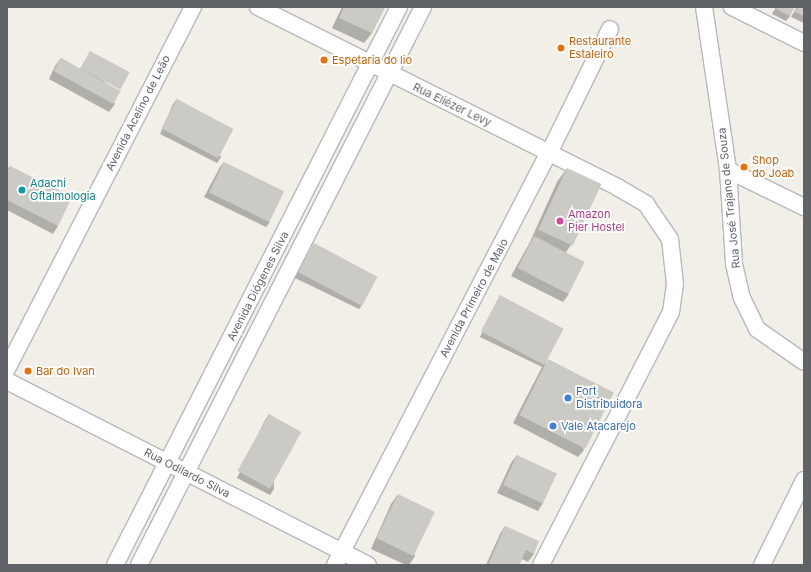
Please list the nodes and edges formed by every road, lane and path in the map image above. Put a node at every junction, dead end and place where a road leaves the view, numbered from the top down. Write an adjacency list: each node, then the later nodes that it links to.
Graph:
1 (193, 7): 15 (street, Avenida Acelino de Leão)
2 (258, 7): 9 (street, Rua Eliézer Levy)
3 (399, 7): 9 (street, Avenida Diógenes Silva)
4 (423, 7): 10 (street, Avenida Diógenes Silva)
5 (704, 7): 12 (street, Rua José Trajano de Souza)
6 (732, 7): 8 (street)
7 (610, 29): 11 (street, Avenida Primeiro de Maio)
8 (804, 43)
9 (371, 64): 10 (street, Rua Eliézer Levy); 17 (street, Avenida Diógenes Silva)
10 (390, 74): 11 (street, Rua Eliézer Levy); 18 (street, Avenida Diógenes Silva)
11 (550, 153): 20 (street, Avenida Primeiro de Maio); 24 (street, Rua Eliézer Levy)
12 (728, 170): 13 (street); 14 (street, Rua José Trajano de Souza)
13 (804, 207)
14 (804, 362)
15 (7, 369)
16 (7, 381): 17 (street, Rua Odilardo Silva)
17 (168, 463): 18 (street, Rua Odilardo Silva); 21 (street, Avenida Diógenes Silva)
18 (186, 472): 20 (street, Rua Odilardo Silva); 22 (street, Avenida Diógenes Silva)
19 (804, 480): 25 (street)
20 (338, 558): 23 (street, Rua Odilardo Silva)
21 (115, 565)
22 (139, 565)
23 (368, 565)
24 (541, 565)
25 (762, 565)

